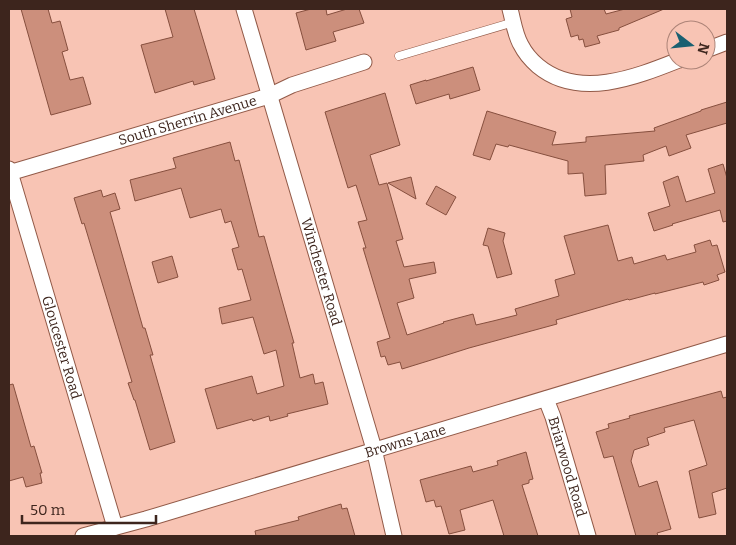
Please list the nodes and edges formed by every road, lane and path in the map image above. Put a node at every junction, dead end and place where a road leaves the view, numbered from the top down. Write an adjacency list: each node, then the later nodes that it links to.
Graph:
1 (244, 9): 6 (street, Winchester Road)
2 (512, 15): 3 (lane); 5 (street)
3 (399, 56)
4 (364, 62): 6 (street, South Sherrin Avenue)
5 (666, 65)
6 (269, 96): 7 (street, South Sherrin Avenue); 10 (street, Winchester Road)
7 (9, 172): 11 (street, Gloucester Road)
8 (727, 344): 9 (street, Browns Lane)
9 (546, 399): 10 (street, Browns Lane); 14 (street, Briarwood Road)
10 (374, 449): 11 (street, Browns Lane); 13 (street, Winchester Road)
11 (116, 531): 12 (street, Browns Lane)
12 (83, 536)
13 (394, 536)
14 (588, 536)

